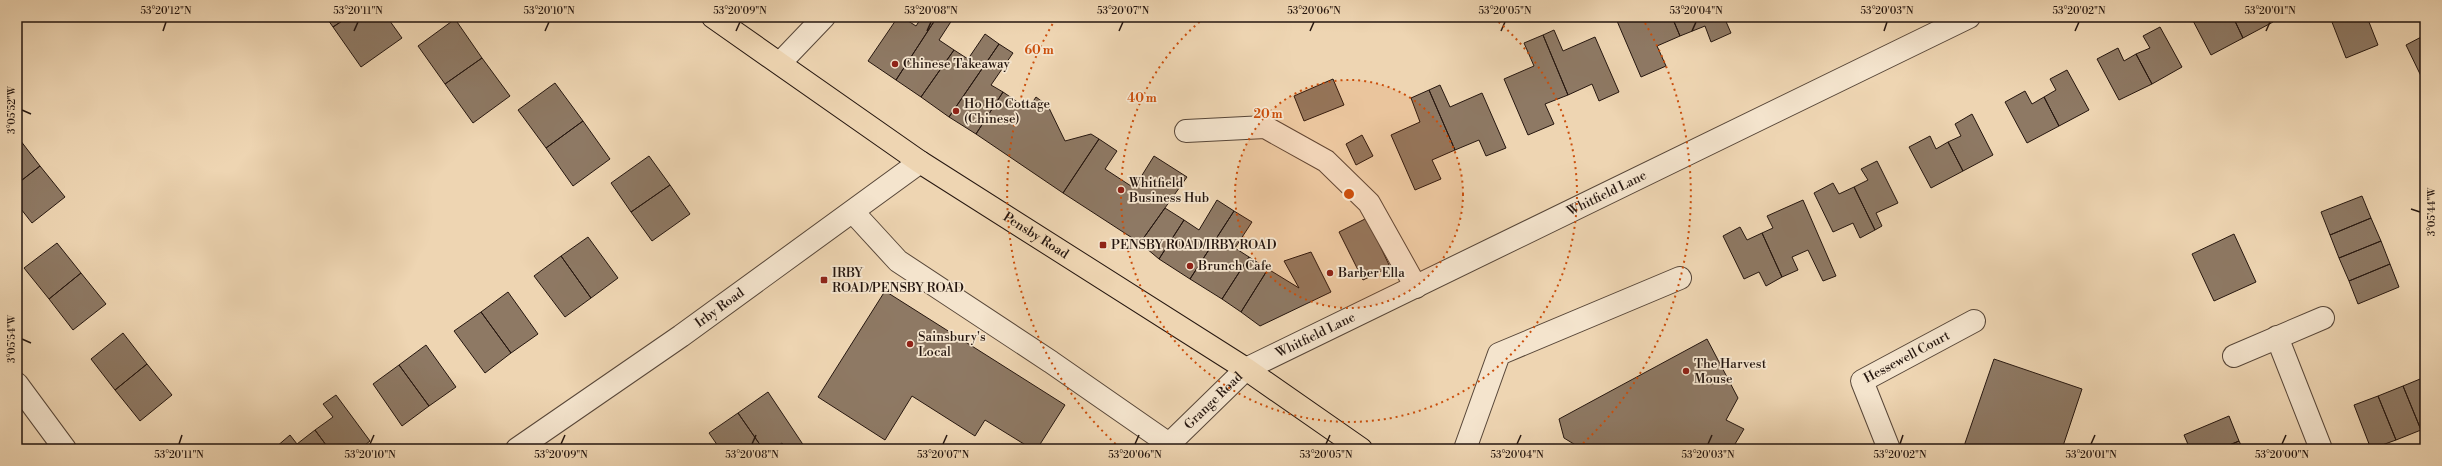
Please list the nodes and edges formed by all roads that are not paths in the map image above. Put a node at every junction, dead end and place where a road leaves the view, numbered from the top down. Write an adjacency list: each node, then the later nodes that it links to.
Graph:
1 (713, 17): 4 (main road, Pensby Road)
2 (824, 17): 4 (street)
3 (1969, 17): 9 (street, Whitfield Lane)
4 (780, 63): 6 (main road, Pensby Road)
5 (1186, 131): 9 (street)
6 (920, 162): 7 (street, Irby Road); 14 (main road, Pensby Road)
7 (853, 212): 16 (street); 18 (street, Irby Road)
8 (1680, 278): 20 (street)
9 (1416, 287): 14 (street, Whitfield Lane)
10 (2323, 318): 12 (street)
11 (1974, 322): 21 (street, Hessewell Court)
12 (2277, 338): 13 (street); 22 (street)
13 (2234, 356)
14 (1246, 369): 16 (street, Grange Road); 19 (main road, Pensby Road)
15 (17, 384): 17 (street)
16 (1167, 446)
17 (65, 449)
18 (517, 449)
19 (1361, 449)
20 (1465, 449)
21 (1889, 449)
22 (2320, 449)

